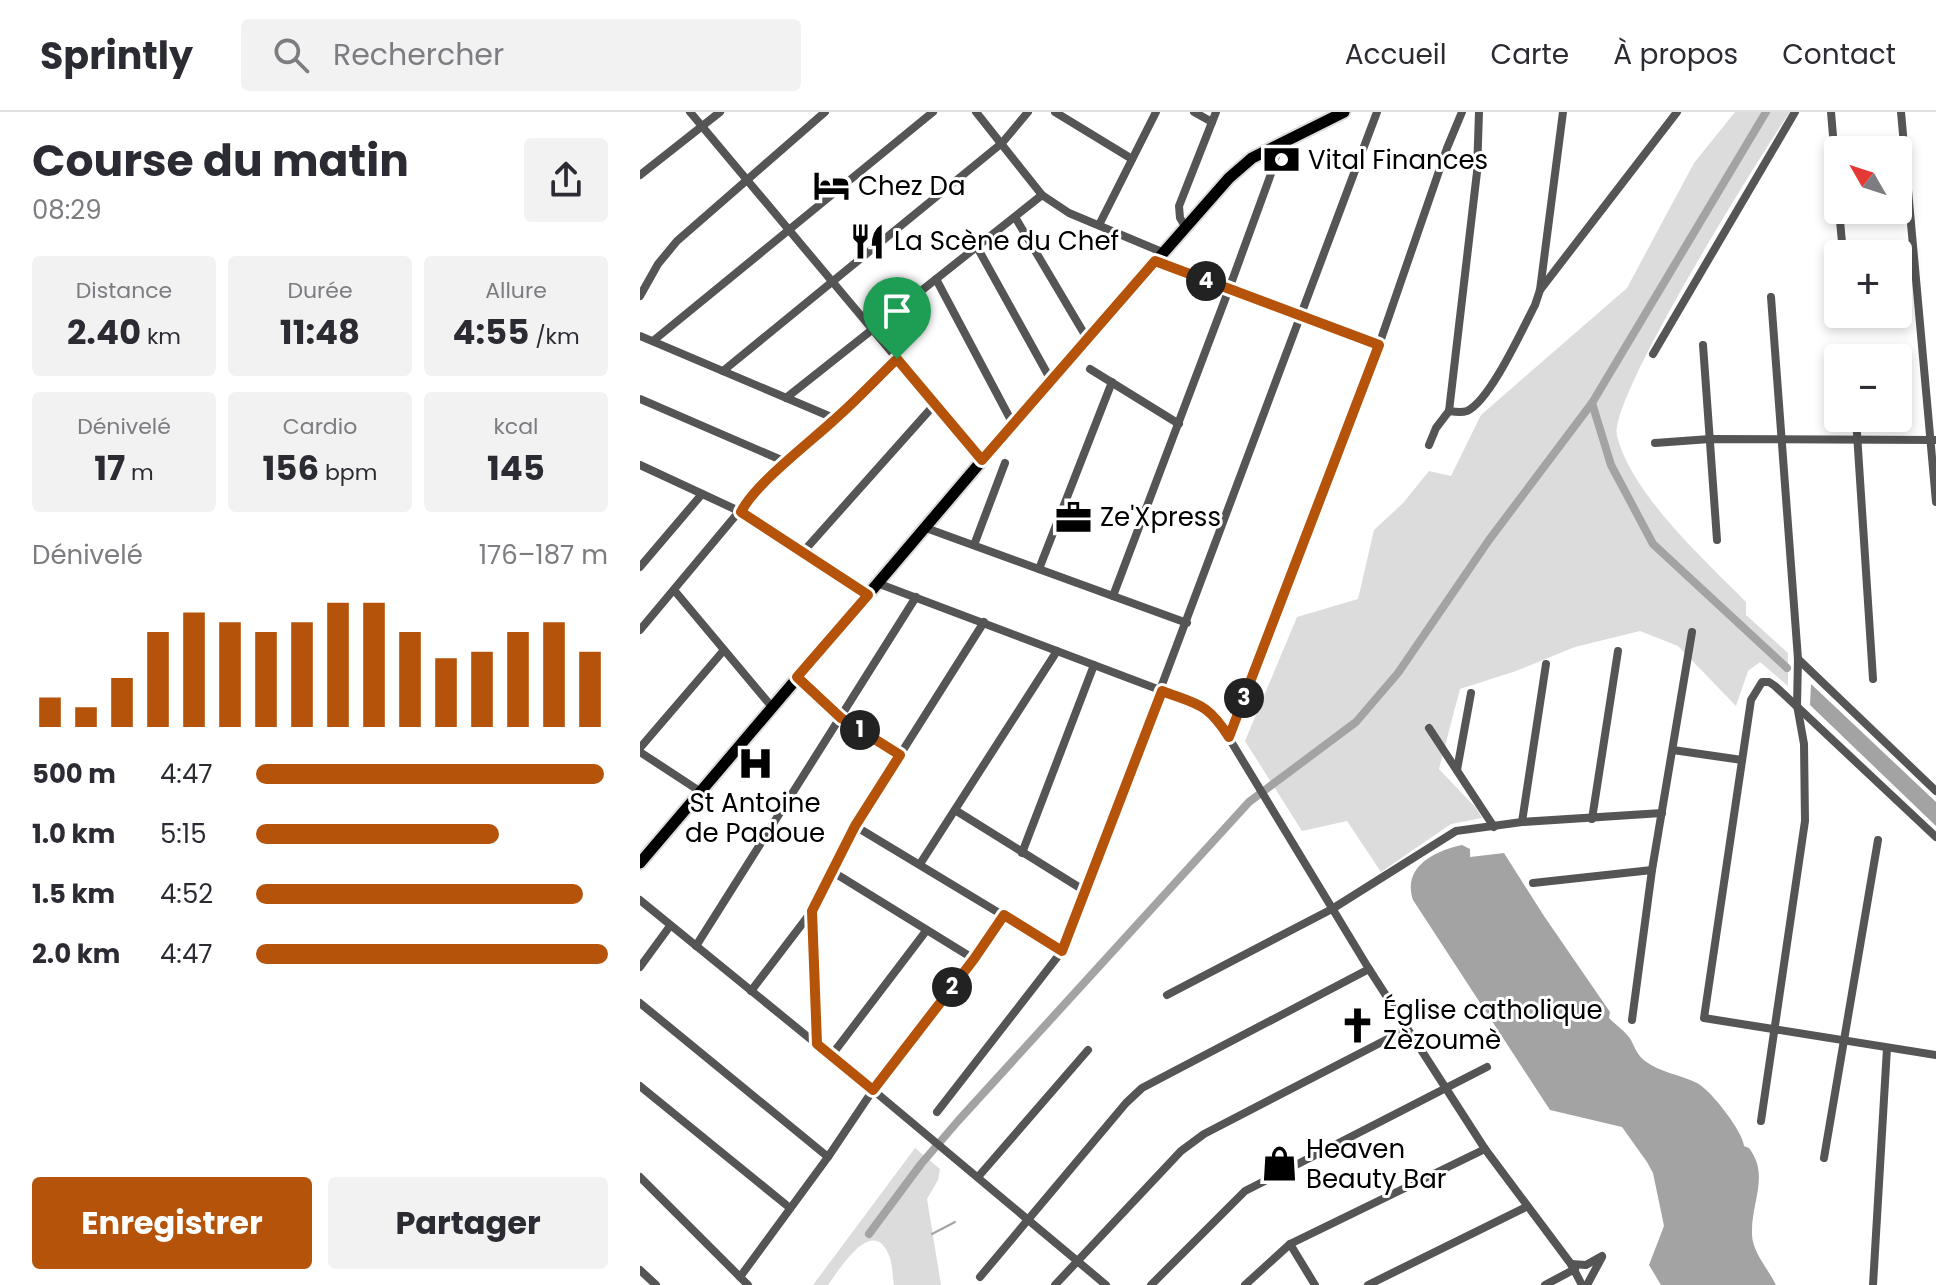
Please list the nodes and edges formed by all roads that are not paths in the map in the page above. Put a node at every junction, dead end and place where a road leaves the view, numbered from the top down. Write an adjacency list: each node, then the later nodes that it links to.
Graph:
1 (690, 112): 21 (street)
2 (720, 112): 21 (street)
3 (825, 112): 27 (street)
4 (933, 112): 32 (street)
5 (976, 112): 23 (street)
6 (1028, 112): 23 (street)
7 (1055, 112): 25 (street)
8 (1156, 112): 25 (street)
9 (1194, 112): 20 (street)
10 (1216, 112): 20 (street)
11 (1377, 112): 41 (street)
12 (1462, 112): 46 (street)
13 (1479, 112): 57 (street)
14 (1563, 112): 38 (street)
15 (1677, 112): 38 (street)
16 (1795, 112): 48 (street)
17 (1831, 112): 22 (street)
18 (1901, 112): 65 (street)
19 (1338, 113): 24 (main road)
20 (1212, 122): 31 (street)
21 (702, 127): 26 (street); 27 (street)
22 (1833, 136)
23 (1002, 143): 28 (street); 36 (street)
24 (1279, 143): 31 (main road); 37 (street)
25 (1132, 159): 30 (street)
26 (640, 175)
27 (746, 179): 32 (street); 39 (street)
28 (1042, 195): 29 (street); 30 (street)
29 (1015, 217): 33 (street); 44 (street)
30 (1099, 225): 34 (street)
31 (1185, 226): 34 (main road)
32 (789, 230): 36 (street); 45 (street)
33 (977, 247): 35 (street); 52 (street)
34 (1158, 256): 37 (street); 44 (main road)
35 (936, 279): 42 (street); 59 (street)
36 (832, 282): 42 (street); 51 (street)
37 (1229, 289): 41 (street); 60 (street)
38 (1540, 290): 57 (street)
39 (640, 296)
40 (1771, 297): 63 (street)
41 (1301, 316): 46 (street); 87 (street)
42 (872, 328): 49 (street); 54 (street)
43 (640, 336): 45 (street)
44 (1088, 340): 52 (main road)
45 (653, 341): 51 (street)
46 (1379, 345): 104 (street)
47 (1703, 345): 62 (street)
48 (1653, 354)
49 (897, 359): 56 (street); 58 (street)
50 (1090, 369): 53 (street)
51 (723, 371): 54 (street)
52 (1052, 382): 59 (main road)
53 (1112, 382): 60 (street); 80 (street)
54 (786, 398): 58 (street)
55 (640, 399): 69 (street)
56 (935, 404): 68 (street); 78 (street)
57 (1449, 411): 67 (street)
58 (836, 419): 69 (street)
59 (1013, 424): 68 (main road)
60 (1179, 424): 84 (street)
61 (1857, 432): 64 (street)
62 (1710, 439): 63 (street); 66 (street); 76 (street)
63 (1781, 439): 64 (street); 93 (street)
64 (1857, 440): 65 (street); 97 (street)
65 (1934, 440): 73 (street)
66 (1655, 443)
67 (1429, 445)
68 (982, 460): 75 (main road)
69 (786, 462): 74 (street)
70 (1005, 463): 77 (street)
71 (642, 469): 72 (street)
72 (702, 494): 74 (street); 79 (street)
73 (1936, 502)
74 (741, 512): 78 (street); 82 (street)
75 (926, 528): 77 (street); 81 (main road)
76 (1717, 540)
77 (974, 545): 80 (street)
78 (803, 552): 83 (street)
79 (640, 567)
80 (1039, 569): 84 (street)
81 (877, 583): 83 (main road); 85 (street)
82 (674, 590): 88 (street); 90 (street)
83 (868, 595): 96 (main road)
84 (1113, 596): 87 (street)
85 (916, 597): 86 (street); 102 (street)
86 (984, 622): 91 (street); 107 (street)
87 (1187, 623): 98 (street)
88 (640, 630)
89 (1692, 632): 106 (street)
90 (724, 650): 101 (street); 105 (street)
91 (1057, 651): 95 (street); 112 (street)
92 (1618, 651): 114 (street)
93 (1798, 659): 100 (street); 110 (street)
94 (1546, 664): 115 (street)
95 (1094, 665): 98 (street); 120 (street)
96 (797, 677): 101 (main road); 102 (street)
97 (1873, 679)
98 (1162, 691): 104 (street); 126 (street)
99 (1471, 693): 109 (street)
100 (1797, 705): 108 (street); 118 (street); 143 (street)
101 (772, 707): 111 (main road)
102 (841, 718): 107 (street); 133 (street)
103 (1429, 728): 109 (street)
104 (1229, 737): 128 (street)
105 (640, 750): 111 (street)
106 (1673, 750): 108 (street); 113 (street)
107 (900, 755): 116 (street)
108 (1742, 760): 143 (street)
109 (1457, 771): 117 (street)
110 (1936, 791)
111 (701, 792): 121 (main road)
112 (955, 810): 120 (street); 122 (street)
113 (1662, 813): 114 (street); 123 (street)
114 (1592, 819): 115 (street)
115 (1522, 822): 117 (street)
116 (855, 826): 122 (street); 124 (street)
117 (1494, 827): 128 (street)
118 (1936, 837)
119 (1878, 840): 144 (street)
120 (1022, 853): 126 (street)
121 (640, 863)
122 (920, 864): 130 (street)
123 (1652, 870): 125 (street); 141 (street)
124 (833, 872): 129 (street); 132 (street)
125 (1533, 883)
126 (1085, 891): 134 (street)
127 (640, 900): 131 (street)
128 (1332, 909): 137 (street); 139 (street)
129 (812, 911): 138 (street); 145 (street)
130 (1004, 915): 134 (street); 135 (street)
131 (670, 926): 133 (street); 136 (street)
132 (926, 931): 135 (street); 149 (street)
133 (696, 946): 138 (street)
134 (1062, 951): 154 (street)
135 (974, 959): 152 (street)
136 (640, 967)
137 (1369, 969): 142 (street); 163 (street)
138 (751, 991): 145 (street)
139 (1167, 995)
140 (640, 1003): 157 (street)
141 (1632, 1020)
142 (1407, 1029): 153 (street); 165 (street)
143 (1773, 1030): 144 (street); 155 (street)
144 (1842, 1041): 146 (street); 158 (street)
145 (817, 1044): 149 (street)
146 (1887, 1048): 148 (street); 180 (street)
147 (1088, 1050): 160 (street)
148 (1936, 1055)
149 (831, 1056): 152 (street)
150 (1487, 1067): 153 (street)
151 (640, 1086): 162 (street)
152 (873, 1090): 157 (street); 160 (street)
153 (1447, 1090): 156 (street); 174 (street)
154 (937, 1112)
155 (1761, 1121)
156 (1485, 1149): 161 (street); 164 (street)
157 (828, 1157): 162 (street)
158 (1824, 1158)
159 (640, 1177): 168 (street)
160 (978, 1177): 163 (street)
161 (1526, 1207): 166 (street); 177 (street)
162 (790, 1208): 168 (street)
163 (1027, 1218): 165 (street); 169 (street)
164 (1290, 1244): 175 (street); 176 (street)
165 (1077, 1260): 172 (street); 173 (street)
166 (1573, 1266): 178 (street); 179 (street); 179 (street)
167 (640, 1270): 170 (street)
168 (740, 1277): 171 (street)
169 (980, 1277)
170 (656, 1285)
171 (748, 1285)
172 (1055, 1285)
173 (1106, 1285)
174 (1151, 1285)
175 (1245, 1285)
176 (1315, 1285)
177 (1368, 1285)
178 (1545, 1285)
179 (1585, 1285)
180 (1873, 1285)

